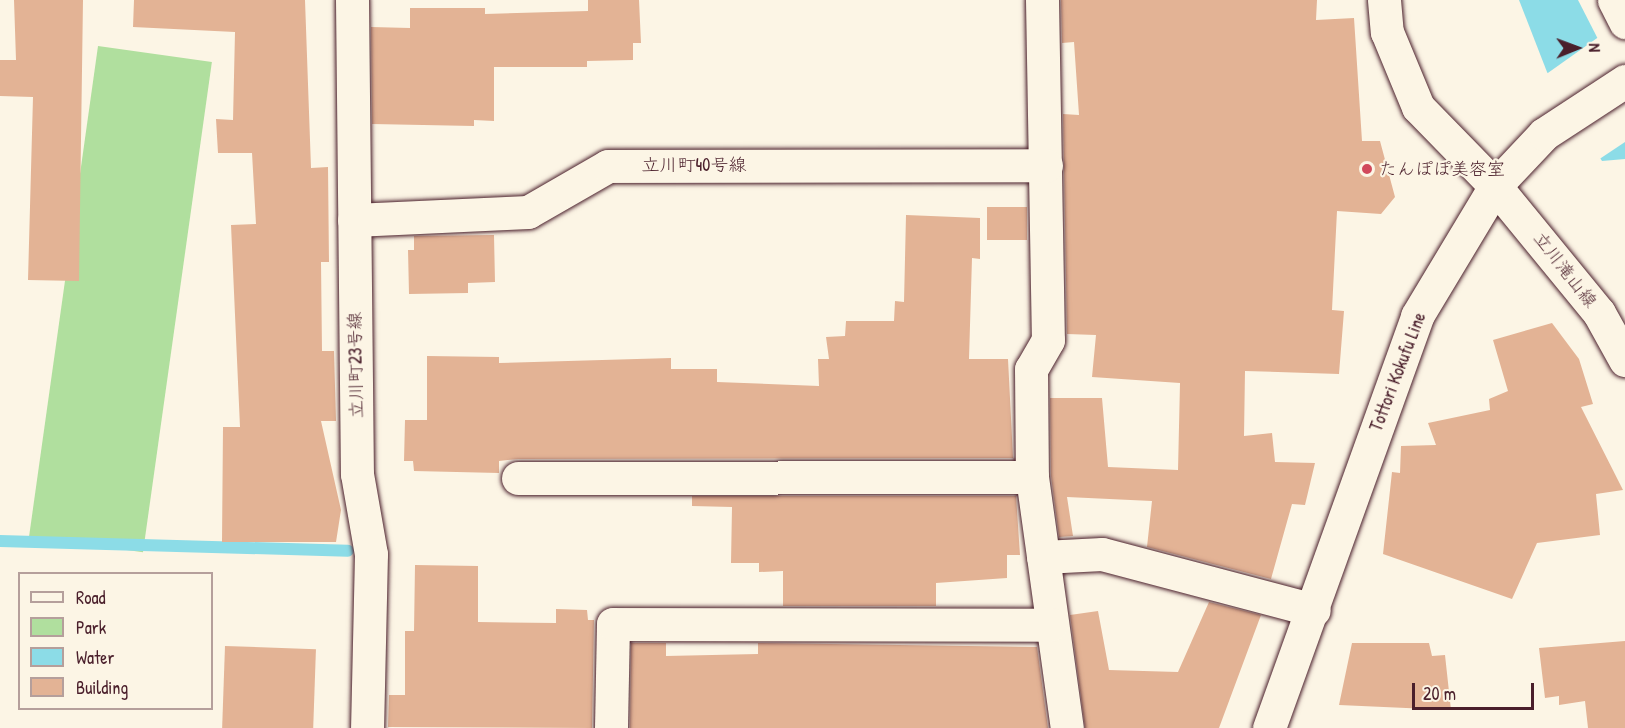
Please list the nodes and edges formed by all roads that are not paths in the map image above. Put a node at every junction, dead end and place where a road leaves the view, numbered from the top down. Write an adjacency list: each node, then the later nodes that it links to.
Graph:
1 (352, 0): 9 (street, 立川町23号線)
2 (1042, 0): 7 (street)
3 (1384, 0): 8 (street, 立川滝山線)
4 (1614, 0): 5 (street)
5 (1625, 22)
6 (1625, 81): 8 (street, Tottori Kokufu Line)
7 (1046, 165): 9 (street, 立川町40号線); 11 (street)
8 (1495, 186): 10 (street, 立川滝山線); 14 (street, Tottori Kokufu Line)
9 (354, 220): 16 (street, 立川町23号線)
10 (1625, 360)
11 (1032, 477): 12 (street); 13 (street)
12 (518, 478)
13 (1043, 557): 14 (street); 15 (street)
14 (1314, 610): 19 (street, Tottori Kokufu Line)
15 (1051, 626): 17 (street); 18 (street)
16 (367, 728)
17 (611, 728)
18 (1067, 728)
19 (1269, 728)

